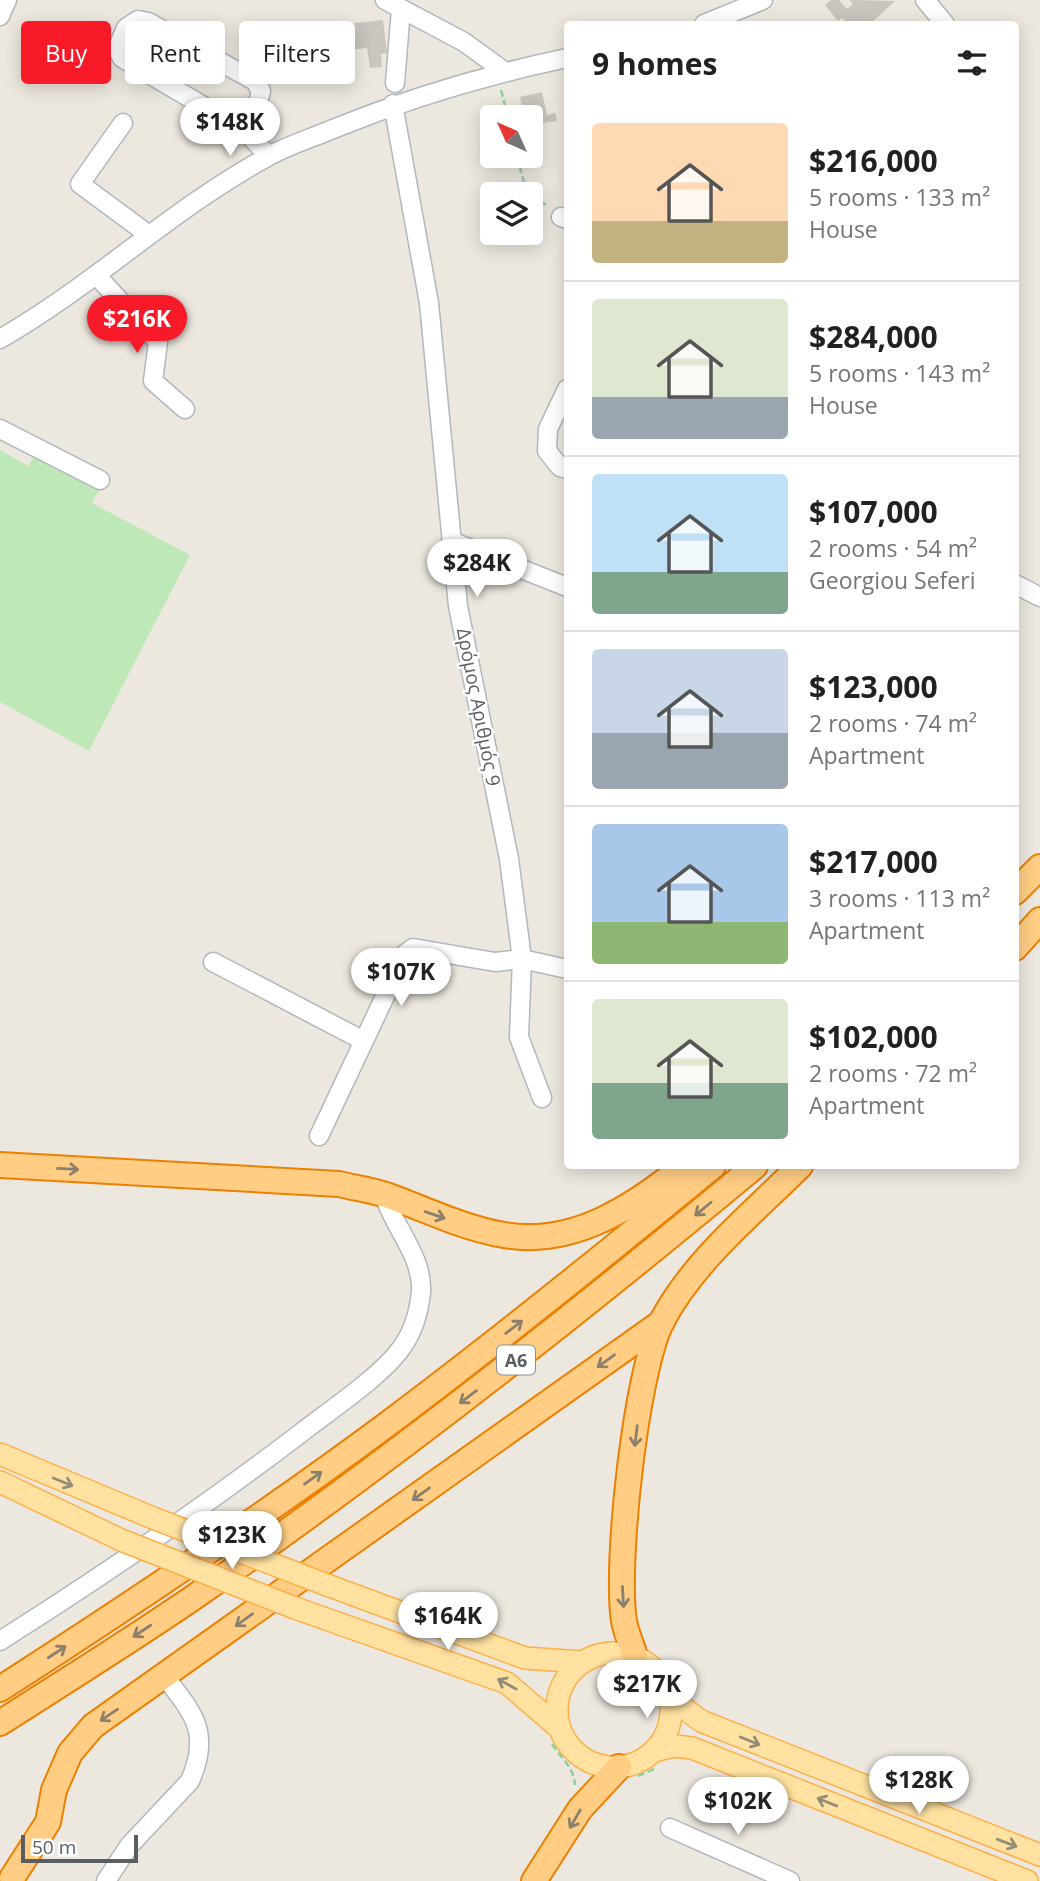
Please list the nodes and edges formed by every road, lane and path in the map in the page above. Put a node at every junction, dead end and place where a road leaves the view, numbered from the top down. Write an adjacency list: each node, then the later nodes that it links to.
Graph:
1 (7, 0): 6 (street)
2 (385, 0): 5 (street)
3 (763, 0): 7 (street)
4 (925, 0): 8 (street)
5 (401, 9): 10 (street); 11 (street)
6 (0, 16)
7 (711, 21)
8 (942, 21)
9 (564, 59): 10 (street)
10 (501, 72): 12 (street); 13 (path)
11 (395, 83)
12 (393, 104): 16 (street); 27 (street, Δρόμος Αριθμός 9)
13 (506, 105)
14 (123, 123): 19 (street)
15 (244, 130): 15 (street); 16 (street)
16 (269, 156): 19 (street)
17 (543, 202): 18 (path)
18 (564, 218)
19 (149, 235): 20 (street)
20 (97, 276): 21 (street); 23 (street)
21 (0, 339)
22 (564, 395): 25 (street)
23 (185, 409)
24 (0, 429): 26 (street)
25 (564, 468)
26 (100, 480)
27 (451, 541): 28 (street); 35 (street, Δρόμος Αριθμός 9)
28 (564, 586)
29 (1019, 586): 30 (street)
30 (1040, 597)
31 (1040, 914): 33 (highway)
32 (1040, 920): 34 (highway)
33 (1019, 932)
34 (1019, 944)
35 (522, 959): 37 (street); 38 (street); 39 (street, Δρόμος Αριθμός 9)
36 (213, 962): 38 (street)
37 (564, 968)
38 (364, 1041): 40 (street)
39 (542, 1098)
40 (319, 1136)
41 (0, 1165): 46 (highway, one-way to 46)
42 (680, 1169): 46 (highway, one-way to 42)
43 (709, 1169): 54 (highway, A6, one-way to 43)
44 (751, 1169): 56 (highway, A6, one-way to 56)
45 (797, 1169): 47 (highway)
46 (384, 1195): 50 (street)
47 (662, 1322): 51 (highway, one-way to 51); 53 (highway, one-way to 53)
48 (0, 1454): 52 (main road, one-way to 52, bridge)
49 (0, 1482): 57 (main road, one-way to 49, bridge)
50 (0, 1640)
51 (635, 1657): 52 (main road); 55 (main road)
52 (582, 1662): 57 (main road)
53 (165, 1677): 63 (highway, one-way to 63); 64 (street)
54 (0, 1689)
55 (669, 1697): 58 (main road); 62 (main road, one-way to 62)
56 (0, 1723)
57 (553, 1732): 59 (main road); 60 (path)
58 (656, 1758): 59 (path); 59 (main road); 67 (main road, one-way to 58)
59 (624, 1773): 65 (highway, one-way to 65)
60 (572, 1795)
61 (670, 1828): 66 (street)
62 (1040, 1856)
63 (9, 1877)
64 (106, 1881)
65 (534, 1881)
66 (790, 1881)
67 (1027, 1881)

